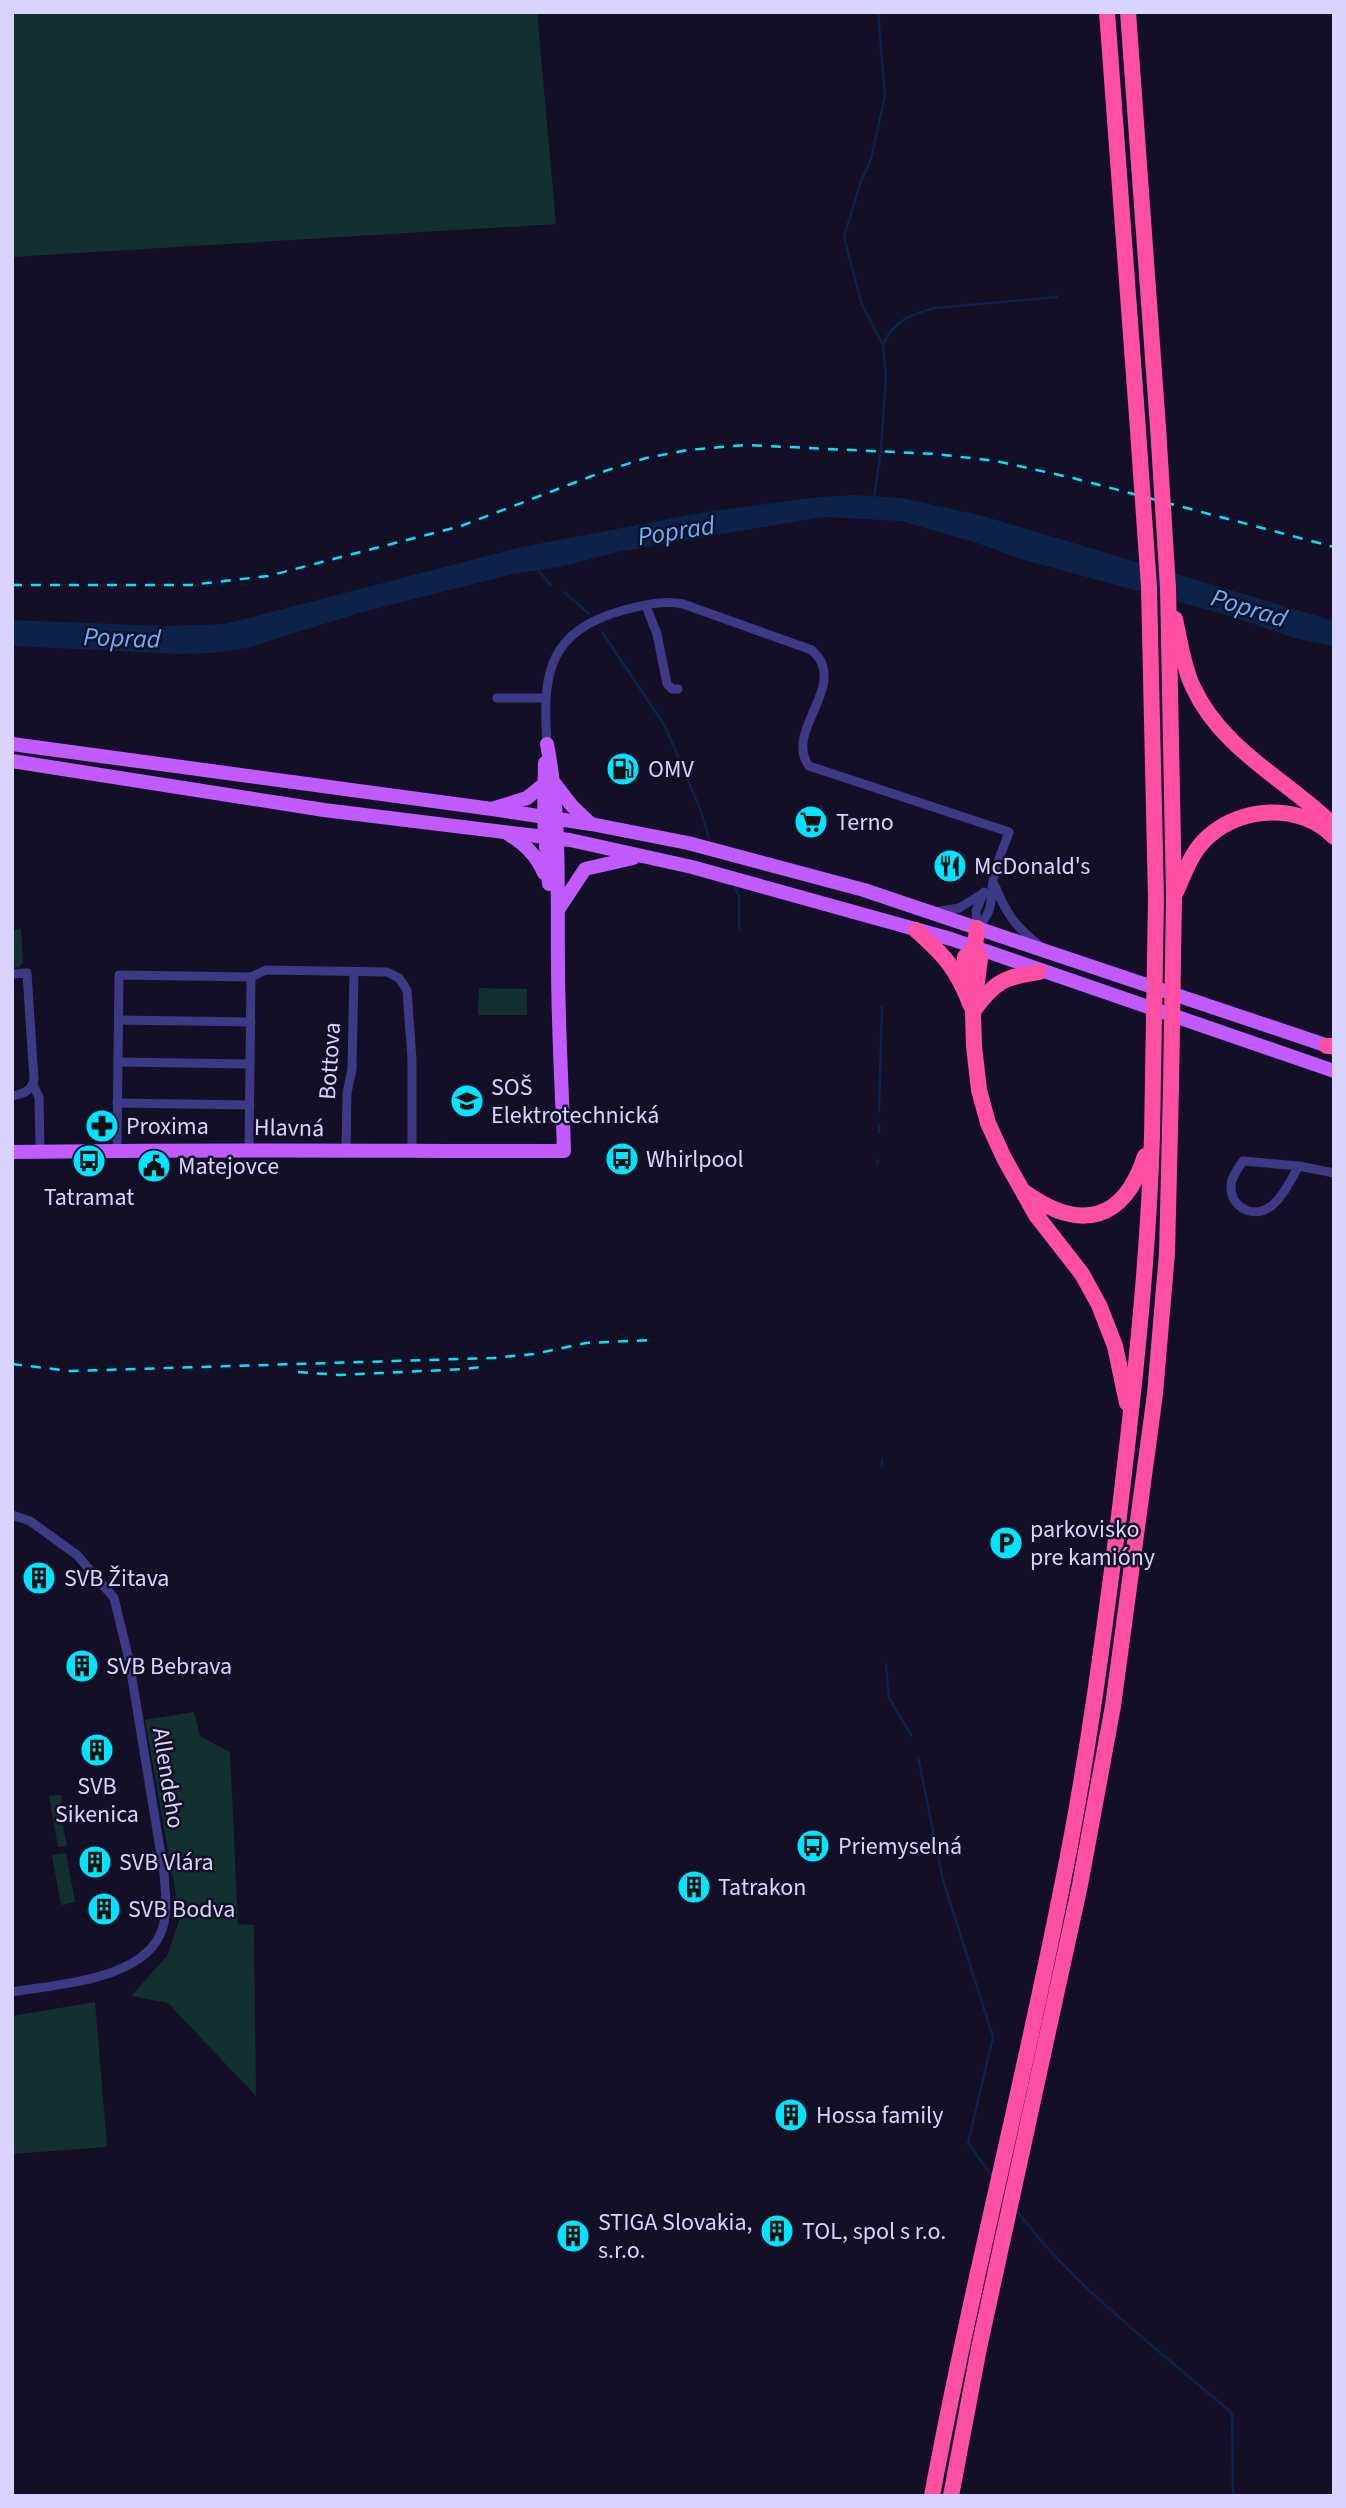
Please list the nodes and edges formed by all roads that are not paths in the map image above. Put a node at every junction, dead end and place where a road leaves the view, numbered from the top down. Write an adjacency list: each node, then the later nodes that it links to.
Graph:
1 (1107, 12): 46 (highway, bridge)
2 (1128, 12): 3 (highway, bridge)
3 (1168, 588): 15 (highway); 23 (highway)
4 (646, 606): 5 (street); 7 (street); 20 (street)
5 (678, 689)
6 (497, 698): 7 (street)
7 (545, 698): 9 (street)
8 (12, 744): 12 (main road)
9 (547, 744): 11 (main road)
10 (12, 761): 16 (main road)
11 (549, 784): 12 (main road); 13 (main road); 14 (main road)
12 (492, 809): 13 (main road)
13 (550, 818): 14 (main road); 17 (main road)
14 (591, 824): 25 (main road)
15 (1334, 826)
16 (505, 831): 17 (main road); 21 (main road)
17 (551, 837): 19 (main road); 21 (main road); 24 (main road)
18 (1334, 837): 23 (highway)
19 (647, 856): 24 (main road); 27 (main road)
20 (993, 881): 22 (street); 26 (street); 29 (street)
21 (549, 884): 24 (main road)
22 (984, 893): 25 (street); 26 (street)
23 (1174, 897): 60 (highway, bridge)
24 (557, 911): 52 (main road, Hlavná)
25 (931, 912): 26 (main road)
26 (977, 928): 28 (highway); 29 (main road)
27 (916, 930): 28 (main road); 34 (highway)
28 (975, 947): 31 (main road); 34 (highway); 35 (highway)
29 (1047, 951): 38 (main road)
30 (354, 972): 33 (street); 51 (street, Bottova); 52 (street)
31 (1039, 972): 35 (highway); 41 (main road)
32 (12, 974): 42 (street)
33 (251, 977): 36 (street); 37 (street)
34 (963, 984): 35 (highway)
35 (973, 1012): 55 (highway)
36 (119, 1020): 37 (street); 39 (street)
37 (251, 1022): 40 (street)
38 (1332, 1047)
39 (118, 1062): 40 (street); 44 (street)
40 (250, 1064): 45 (street)
41 (1334, 1072)
42 (33, 1085): 43 (street); 50 (street)
43 (12, 1096)
44 (117, 1103): 45 (street); 47 (street)
45 (250, 1105): 48 (street)
46 (1152, 1137): 55 (highway); 56 (highway)
47 (117, 1149): 48 (main road, Hlavná); 50 (main road, Hlavná)
48 (249, 1150): 51 (main road, Hlavná)
49 (12, 1152): 50 (main road, Hlavná)
50 (40, 1152)
51 (346, 1152): 52 (main road, Hlavná)
52 (412, 1152)
53 (1299, 1166): 53 (street); 54 (street)
54 (1334, 1173)
55 (1024, 1191): 56 (highway)
56 (1130, 1420): 59 (highway)
57 (12, 1515): 58 (street, Allendeho)
58 (12, 1992)
59 (932, 2496)
60 (951, 2496)

